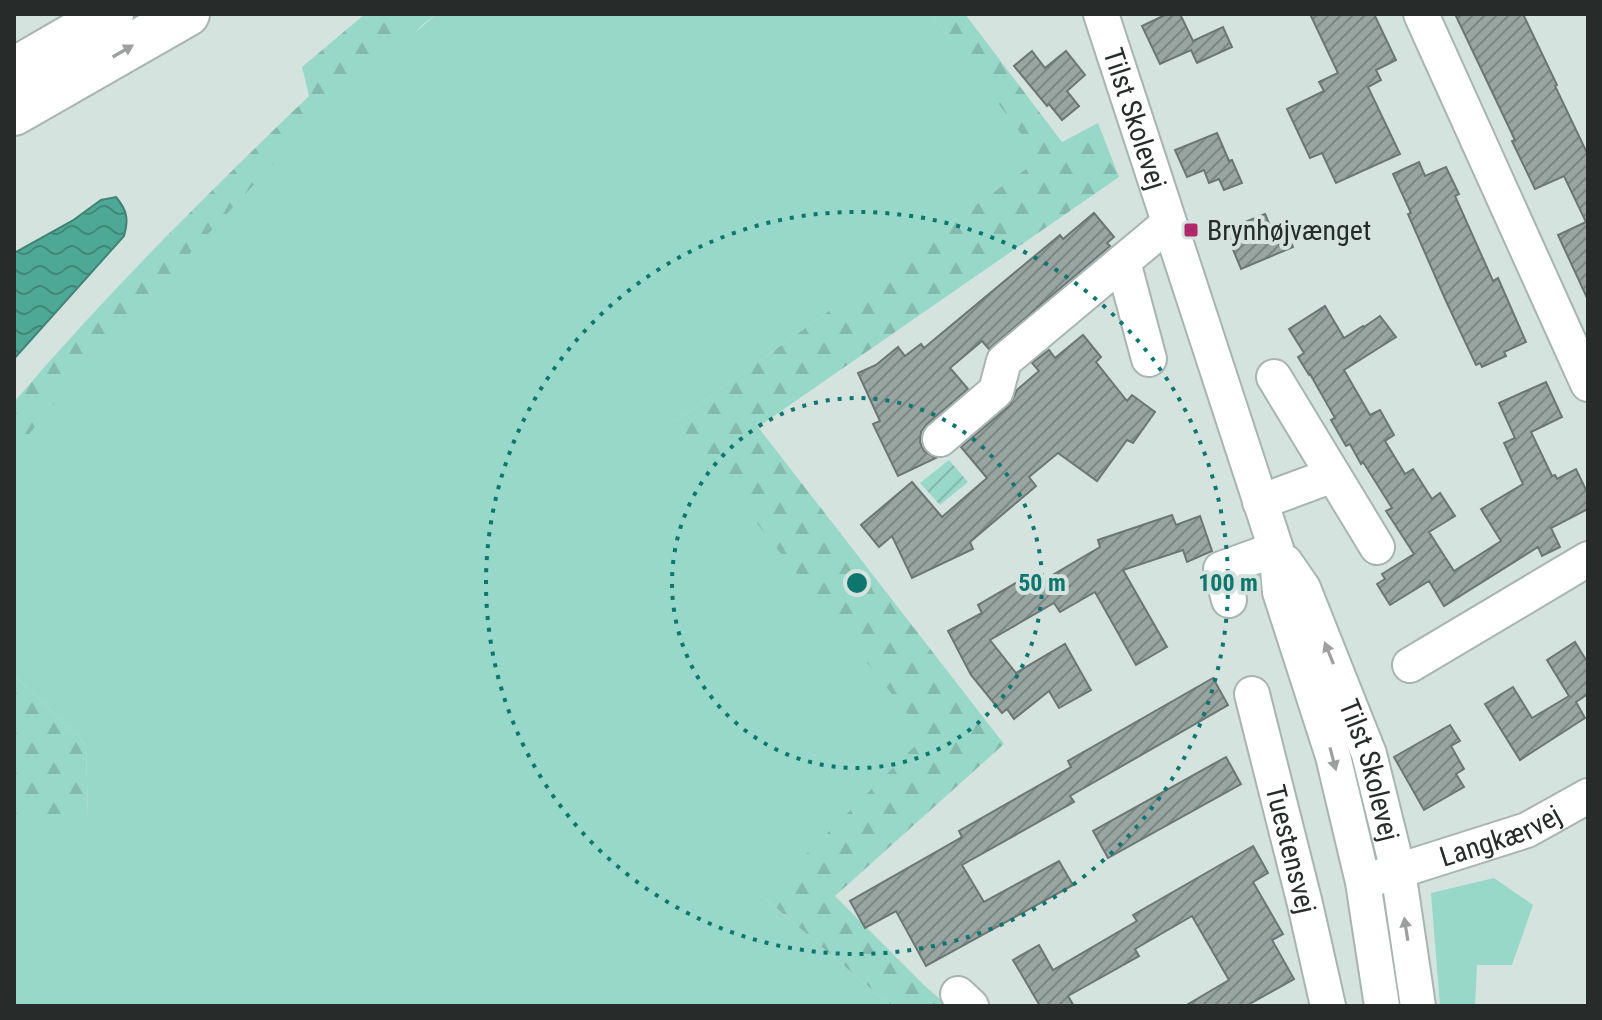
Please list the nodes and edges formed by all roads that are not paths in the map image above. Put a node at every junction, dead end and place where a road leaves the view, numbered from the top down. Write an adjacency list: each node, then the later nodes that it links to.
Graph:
1 (111, 14): 5 (main road)
2 (187, 14): 6 (main road, one-way to 2)
3 (1101, 14): 7 (street, Tilst Skolevej)
4 (1421, 14): 11 (street)
5 (14, 70)
6 (14, 113)
7 (1169, 223): 8 (street, Tilst Skolevej); 14 (street, Tilst Skolevej)
8 (1123, 262): 9 (street); 12 (street, Tilst Skolevej)
9 (1149, 359)
10 (1274, 377): 13 (street)
11 (1588, 384)
12 (940, 439)
13 (1333, 475): 14 (street); 15 (street)
14 (1260, 502): 16 (street, Tilst Skolevej)
15 (1377, 547)
16 (1276, 549): 18 (street); 22 (street, Tilst Skolevej, one-way to 16); 23 (street, Tilst Skolevej, one-way to 23)
17 (1588, 559): 19 (street)
18 (1229, 600)
19 (1410, 665)
20 (1252, 694): 24 (street, Tuestensvej)
21 (1588, 796): 22 (street, Langkærvej)
22 (1398, 871): 23 (street, Langkærvej); 26 (street, Tilst Skolevej, one-way to 22)
23 (1363, 882): 25 (street, Tilst Skolevej)
24 (1328, 1006)
25 (1382, 1006)
26 (1418, 1006)

